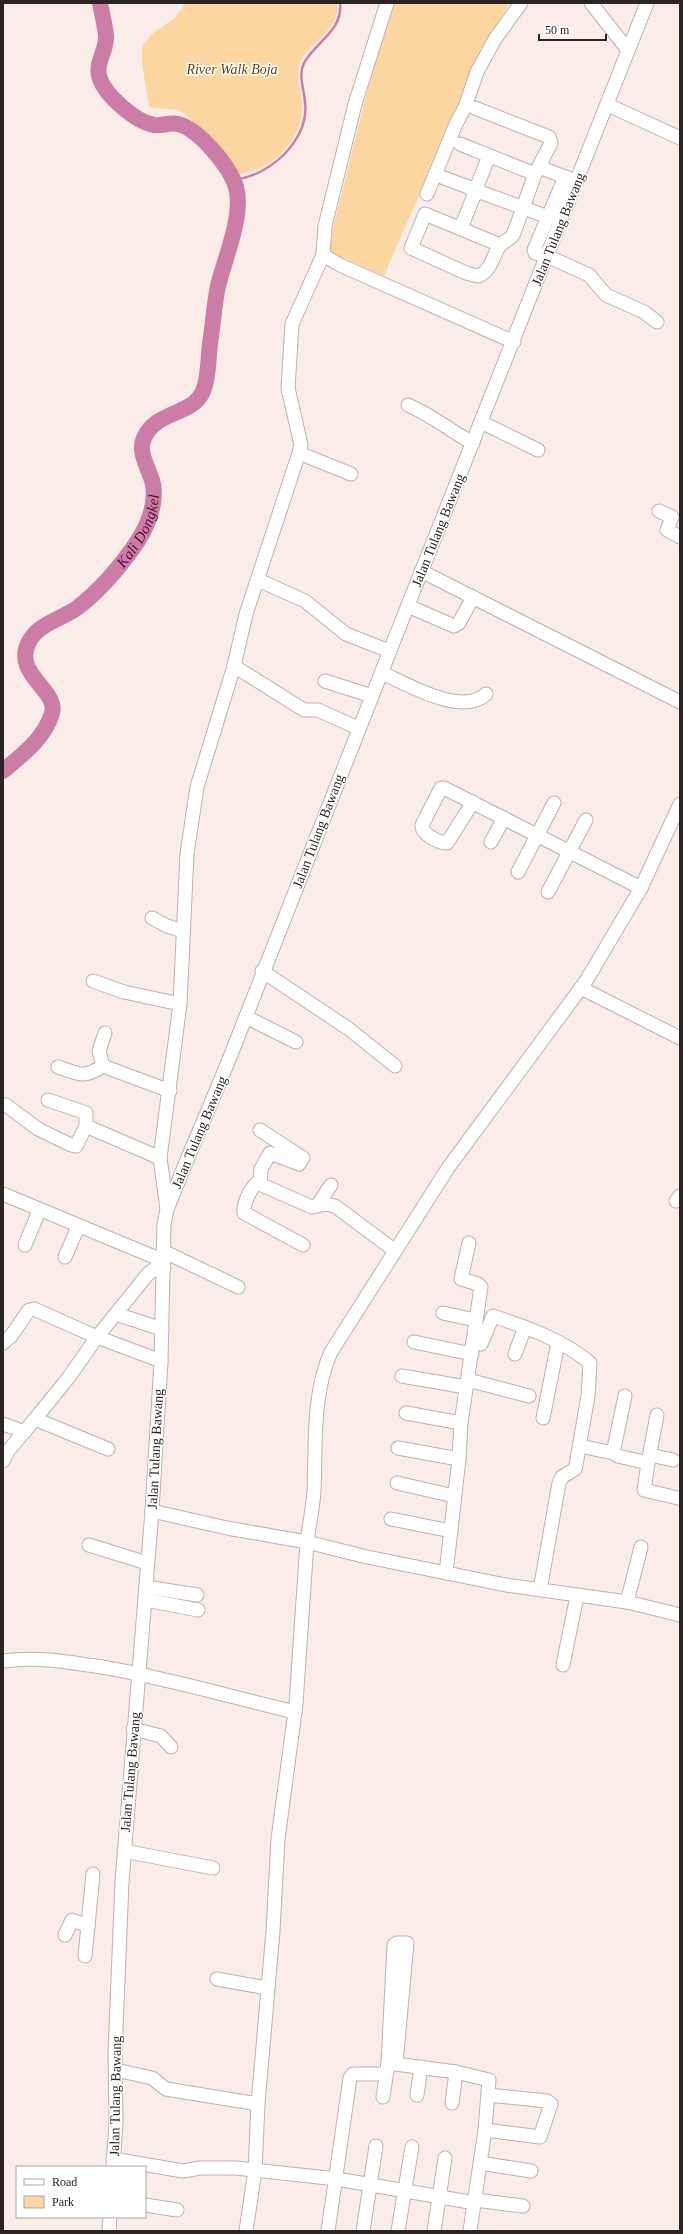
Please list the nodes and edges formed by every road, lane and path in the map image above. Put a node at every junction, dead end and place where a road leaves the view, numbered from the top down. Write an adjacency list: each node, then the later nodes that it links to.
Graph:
1 (387, 3): 20 (street)
2 (521, 3): 15 (street)
3 (591, 3): 5 (street)
4 (647, 3): 5 (street, Jalan Tulang Bawang)
5 (628, 50): 6 (street, Jalan Tulang Bawang)
6 (608, 105): 8 (street); 13 (street, Jalan Tulang Bawang)
7 (475, 108): 11 (street)
8 (679, 136)
9 (460, 144): 10 (street)
10 (489, 156): 11 (street); 14 (street)
11 (537, 171): 13 (street); 16 (street)
12 (444, 178): 14 (street)
13 (571, 179): 17 (street); 21 (street, Jalan Tulang Bawang)
14 (476, 190): 16 (street); 18 (street)
15 (427, 194)
16 (523, 209): 17 (street); 19 (street)
17 (548, 217): 21 (street)
18 (461, 228): 19 (street); 19 (street)
19 (500, 245)
20 (323, 255): 23 (street); 28 (street)
21 (547, 256): 22 (street); 23 (street, Jalan Tulang Bawang)
22 (657, 322)
23 (514, 342): 25 (street, Jalan Tulang Bawang)
24 (408, 404): 26 (street)
25 (481, 422): 26 (street, Jalan Tulang Bawang); 27 (street)
26 (473, 443): 32 (street, Jalan Tulang Bawang)
27 (538, 450)
28 (299, 453): 29 (street); 33 (street)
29 (351, 474)
30 (659, 511): 31 (street)
31 (680, 537)
32 (421, 571): 34 (street); 35 (street, Jalan Tulang Bawang)
33 (258, 580): 36 (street); 37 (street)
34 (473, 597): 35 (street); 42 (street)
35 (408, 606): 36 (street, Jalan Tulang Bawang)
36 (389, 651): 38 (street, Jalan Tulang Bawang)
37 (234, 666): 43 (street); 56 (street)
38 (382, 673): 40 (street); 41 (street, Jalan Tulang Bawang)
39 (325, 681): 41 (street)
40 (486, 694)
41 (372, 696): 43 (street, Jalan Tulang Bawang)
42 (680, 702)
43 (358, 728): 57 (street, Jalan Tulang Bawang)
44 (473, 802): 44 (street); 47 (street)
45 (554, 803): 49 (street)
46 (680, 804): 53 (street)
47 (504, 818): 49 (street); 50 (street)
48 (586, 820): 51 (street)
49 (537, 835): 51 (street); 52 (street)
50 (491, 842)
51 (570, 852): 53 (street); 54 (street)
52 (518, 872)
53 (641, 888): 59 (street)
54 (548, 892)
55 (152, 918): 56 (street)
56 (183, 931): 60 (street)
57 (262, 971): 61 (street, Jalan Tulang Bawang); 66 (street)
58 (93, 981): 60 (street)
59 (581, 988): 63 (street); 84 (street)
60 (180, 1004): 68 (street)
61 (246, 1017): 64 (street); 79 (street, Jalan Tulang Bawang)
62 (105, 1033): 65 (street)
63 (680, 1038)
64 (296, 1042)
65 (103, 1066): 67 (street); 68 (street)
66 (395, 1066)
67 (58, 1067)
68 (170, 1091): 73 (street)
69 (48, 1100): 71 (street)
70 (6, 1105): 71 (street)
71 (86, 1126): 73 (street)
72 (260, 1130): 74 (street)
73 (160, 1158): 79 (street)
74 (260, 1183): 77 (street); 83 (street)
75 (331, 1185): 77 (street)
76 (3, 1194): 78 (street)
77 (317, 1206): 84 (street)
78 (40, 1210): 80 (street); 82 (street)
79 (167, 1210): 86 (street, Jalan Tulang Bawang)
80 (78, 1227): 85 (street); 86 (street)
81 (468, 1243): 90 (street)
82 (25, 1245)
83 (303, 1245)
84 (394, 1250): 126 (street)
85 (65, 1257)
86 (164, 1260): 87 (street); 88 (street); 92 (street, Jalan Tulang Bawang)
87 (238, 1287)
88 (116, 1314): 92 (street); 93 (street)
89 (442, 1314): 90 (street)
90 (475, 1320): 98 (street)
91 (525, 1327): 95 (street); 97 (street); 99 (street)
92 (162, 1329): 100 (street, Jalan Tulang Bawang)
93 (97, 1337): 96 (street); 100 (street); 108 (street)
94 (414, 1342): 98 (street)
95 (558, 1343): 107 (street); 112 (street)
96 (3, 1344)
97 (481, 1344)
98 (472, 1354): 102 (street)
99 (515, 1354)
100 (161, 1361): 123 (street, Jalan Tulang Bawang)
101 (402, 1376): 102 (street)
102 (467, 1384): 103 (street); 109 (street)
103 (530, 1396)
104 (626, 1396): 115 (street)
105 (406, 1413): 109 (street)
106 (657, 1415): 116 (street)
107 (543, 1418)
108 (35, 1419): 111 (street); 114 (street)
109 (461, 1423): 117 (street)
110 (3, 1424): 111 (street)
111 (25, 1432): 119 (street)
112 (580, 1446): 115 (street); 132 (street)
113 (398, 1448): 117 (street)
114 (108, 1449)
115 (614, 1452): 116 (street)
116 (649, 1459): 118 (street); 122 (street)
117 (459, 1460): 121 (street)
118 (673, 1460)
119 (3, 1461)
120 (398, 1483): 121 (street)
121 (454, 1496): 125 (street)
122 (678, 1498)
123 (152, 1511): 126 (street); 129 (street, Jalan Tulang Bawang)
124 (391, 1519): 125 (street)
125 (451, 1531): 130 (street)
126 (307, 1542): 130 (street); 142 (street)
127 (89, 1545): 129 (street)
128 (641, 1547): 136 (street)
129 (147, 1563): 131 (street, Jalan Tulang Bawang)
130 (446, 1573): 132 (street)
131 (146, 1587): 133 (street); 135 (street, Jalan Tulang Bawang)
132 (540, 1590): 134 (street)
133 (197, 1595)
134 (577, 1596): 136 (street); 140 (street)
135 (146, 1600): 137 (street); 141 (street, Jalan Tulang Bawang)
136 (627, 1602): 138 (street)
137 (198, 1610)
138 (680, 1615)
139 (3, 1661): 141 (street)
140 (563, 1665)
141 (138, 1673): 142 (street); 143 (street, Jalan Tulang Bawang)
142 (295, 1712): 152 (street)
143 (133, 1729): 144 (street); 145 (street, Jalan Tulang Bawang)
144 (171, 1747)
145 (124, 1851): 146 (street); 155 (street, Jalan Tulang Bawang)
146 (213, 1868)
147 (93, 1874): 148 (street)
148 (88, 1926): 149 (street); 150 (street)
149 (65, 1934)
150 (85, 1956)
151 (216, 1979): 152 (street)
152 (267, 1988): 161 (street)
153 (390, 2067): 153 (street); 154 (street); 159 (street); 172 (street)
154 (421, 2067): 156 (street); 157 (street)
155 (116, 2070): 161 (street); 166 (street, Jalan Tulang Bawang)
156 (456, 2072): 158 (street); 160 (street)
157 (417, 2095)
158 (489, 2095): 162 (street); 162 (street)
159 (383, 2097)
160 (452, 2103)
161 (258, 2104): 170 (street)
162 (485, 2130): 167 (street)
163 (376, 2146): 173 (street)
164 (412, 2147): 174 (street)
165 (445, 2158): 175 (street)
166 (113, 2163): 168 (street)
167 (480, 2163): 171 (street); 176 (street)
168 (143, 2166)
169 (146, 2166): 170 (street)
170 (255, 2171): 172 (street); 182 (street)
171 (531, 2171)
172 (337, 2179): 173 (street); 183 (street)
173 (369, 2185): 174 (street); 184 (street)
174 (404, 2190): 175 (street); 185 (street)
175 (440, 2197): 176 (street); 186 (street)
176 (475, 2202): 178 (street); 187 (street)
177 (146, 2205): 179 (street)
178 (523, 2206)
179 (177, 2210)
180 (110, 2218): 181 (street)
181 (109, 2231)
182 (246, 2231)
183 (328, 2231)
184 (362, 2231)
185 (398, 2231)
186 (434, 2231)
187 (470, 2231)

